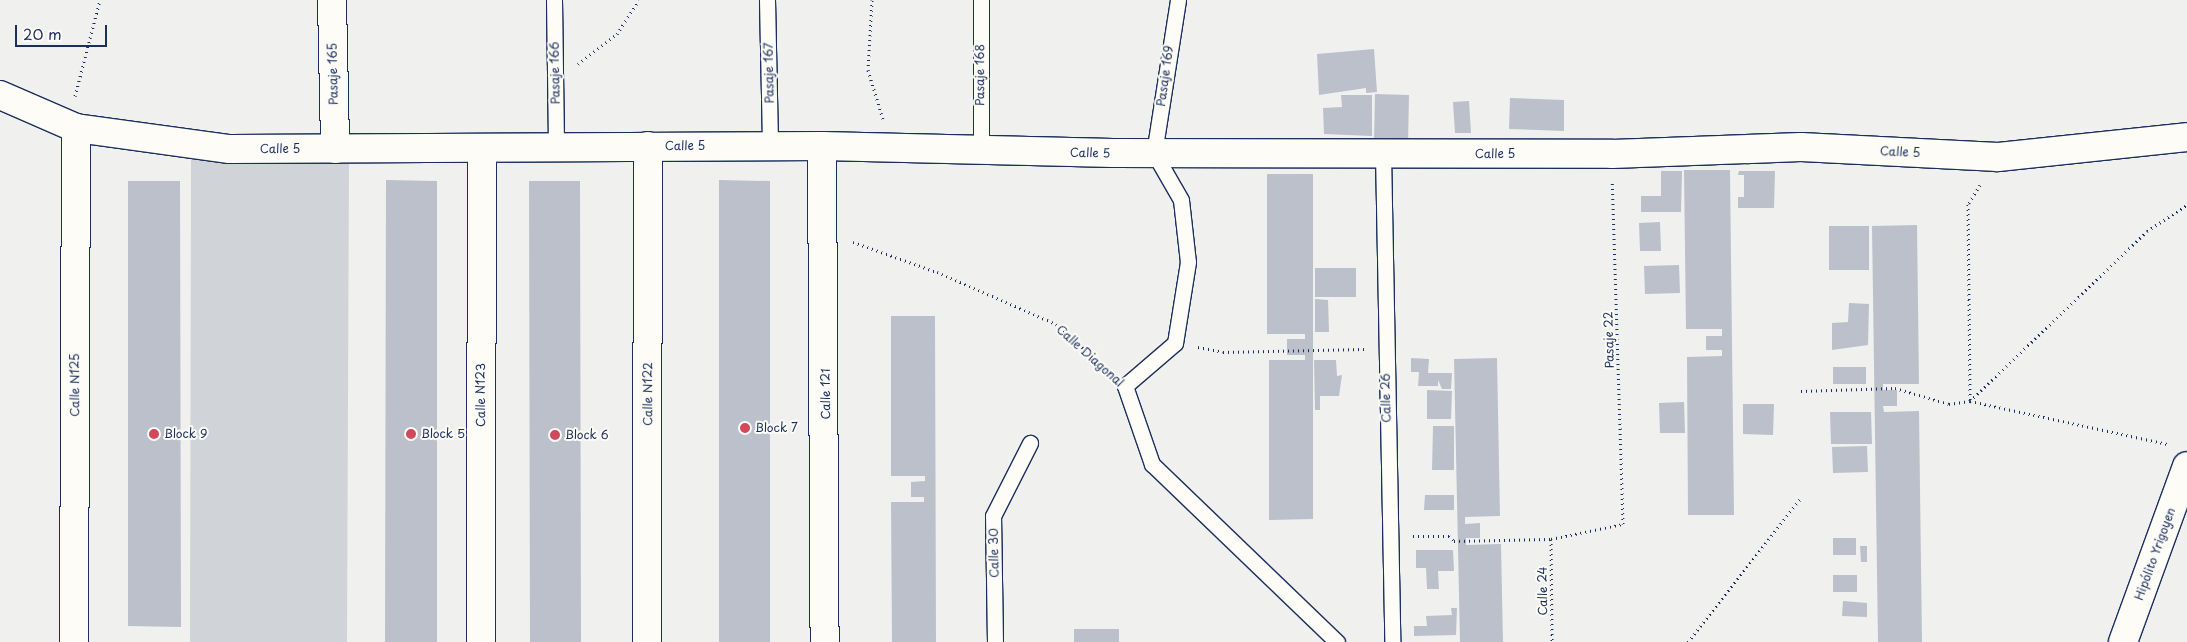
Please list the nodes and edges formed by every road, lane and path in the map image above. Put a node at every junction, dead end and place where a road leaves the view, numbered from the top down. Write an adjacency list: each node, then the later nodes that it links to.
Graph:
1 (100, 0): 11 (path)
2 (332, 0): 19 (street, Pasaje 165)
3 (554, 0): 9 (lane, Pasaje 166)
4 (638, 0): 9 (path)
5 (767, 0): 16 (lane, Pasaje 167)
6 (872, 0): 17 (path)
7 (981, 0): 20 (lane, Pasaje 168)
8 (1178, 0): 21 (lane, Pasaje 169)
9 (556, 77): 15 (lane, Pasaje 166)
10 (0, 95): 11 (street, Calle 5)
11 (76, 128): 19 (street, Calle 5); 38 (street, Calle N125)
12 (2187, 137): 24 (street, Calle 5)
13 (648, 146): 15 (street, Calle 5); 16 (street, Calle 5); 40 (street, Calle N122)
14 (822, 146): 16 (street, Calle 5); 17 (street, Calle 5); 26 (street, Calle 121)
15 (556, 147): 18 (street, Calle 5)
16 (770, 147)
17 (886, 147): 20 (street, Calle 5)
18 (482, 148): 19 (street, Calle 5); 39 (street, Calle N123)
19 (335, 149)
20 (980, 151): 21 (street, Calle 5)
21 (1154, 153): 22 (street, Calle 5); 27 (lane)
22 (1383, 153): 23 (street, Calle 5); 28 (lane, Calle 26)
23 (1612, 154): 24 (street, Calle 5); 37 (path, Pasaje 22)
24 (1998, 157): 31 (path)
25 (2187, 206): 31 (path)
26 (826, 232): 29 (path, Calle Diagonal); 41 (street, Calle 121)
27 (1175, 343): 28 (path); 29 (lane)
28 (1385, 349): 36 (lane, Calle 26)
29 (1125, 386): 43 (lane, Calle Diagonal)
30 (1801, 391): 31 (path)
31 (1970, 401): 33 (path)
32 (1030, 443): 42 (lane, Calle 30)
33 (2170, 445)
34 (2187, 466): 47 (street, Hipólito Yrigoyen)
35 (1801, 498): 46 (path)
36 (1390, 536): 37 (path); 44 (lane, Calle 26)
37 (1551, 539): 45 (path, Calle 24)
38 (74, 642)
39 (481, 642)
40 (647, 642)
41 (825, 642)
42 (995, 642)
43 (1337, 642)
44 (1392, 642)
45 (1552, 642)
46 (1688, 642)
47 (2123, 642)

